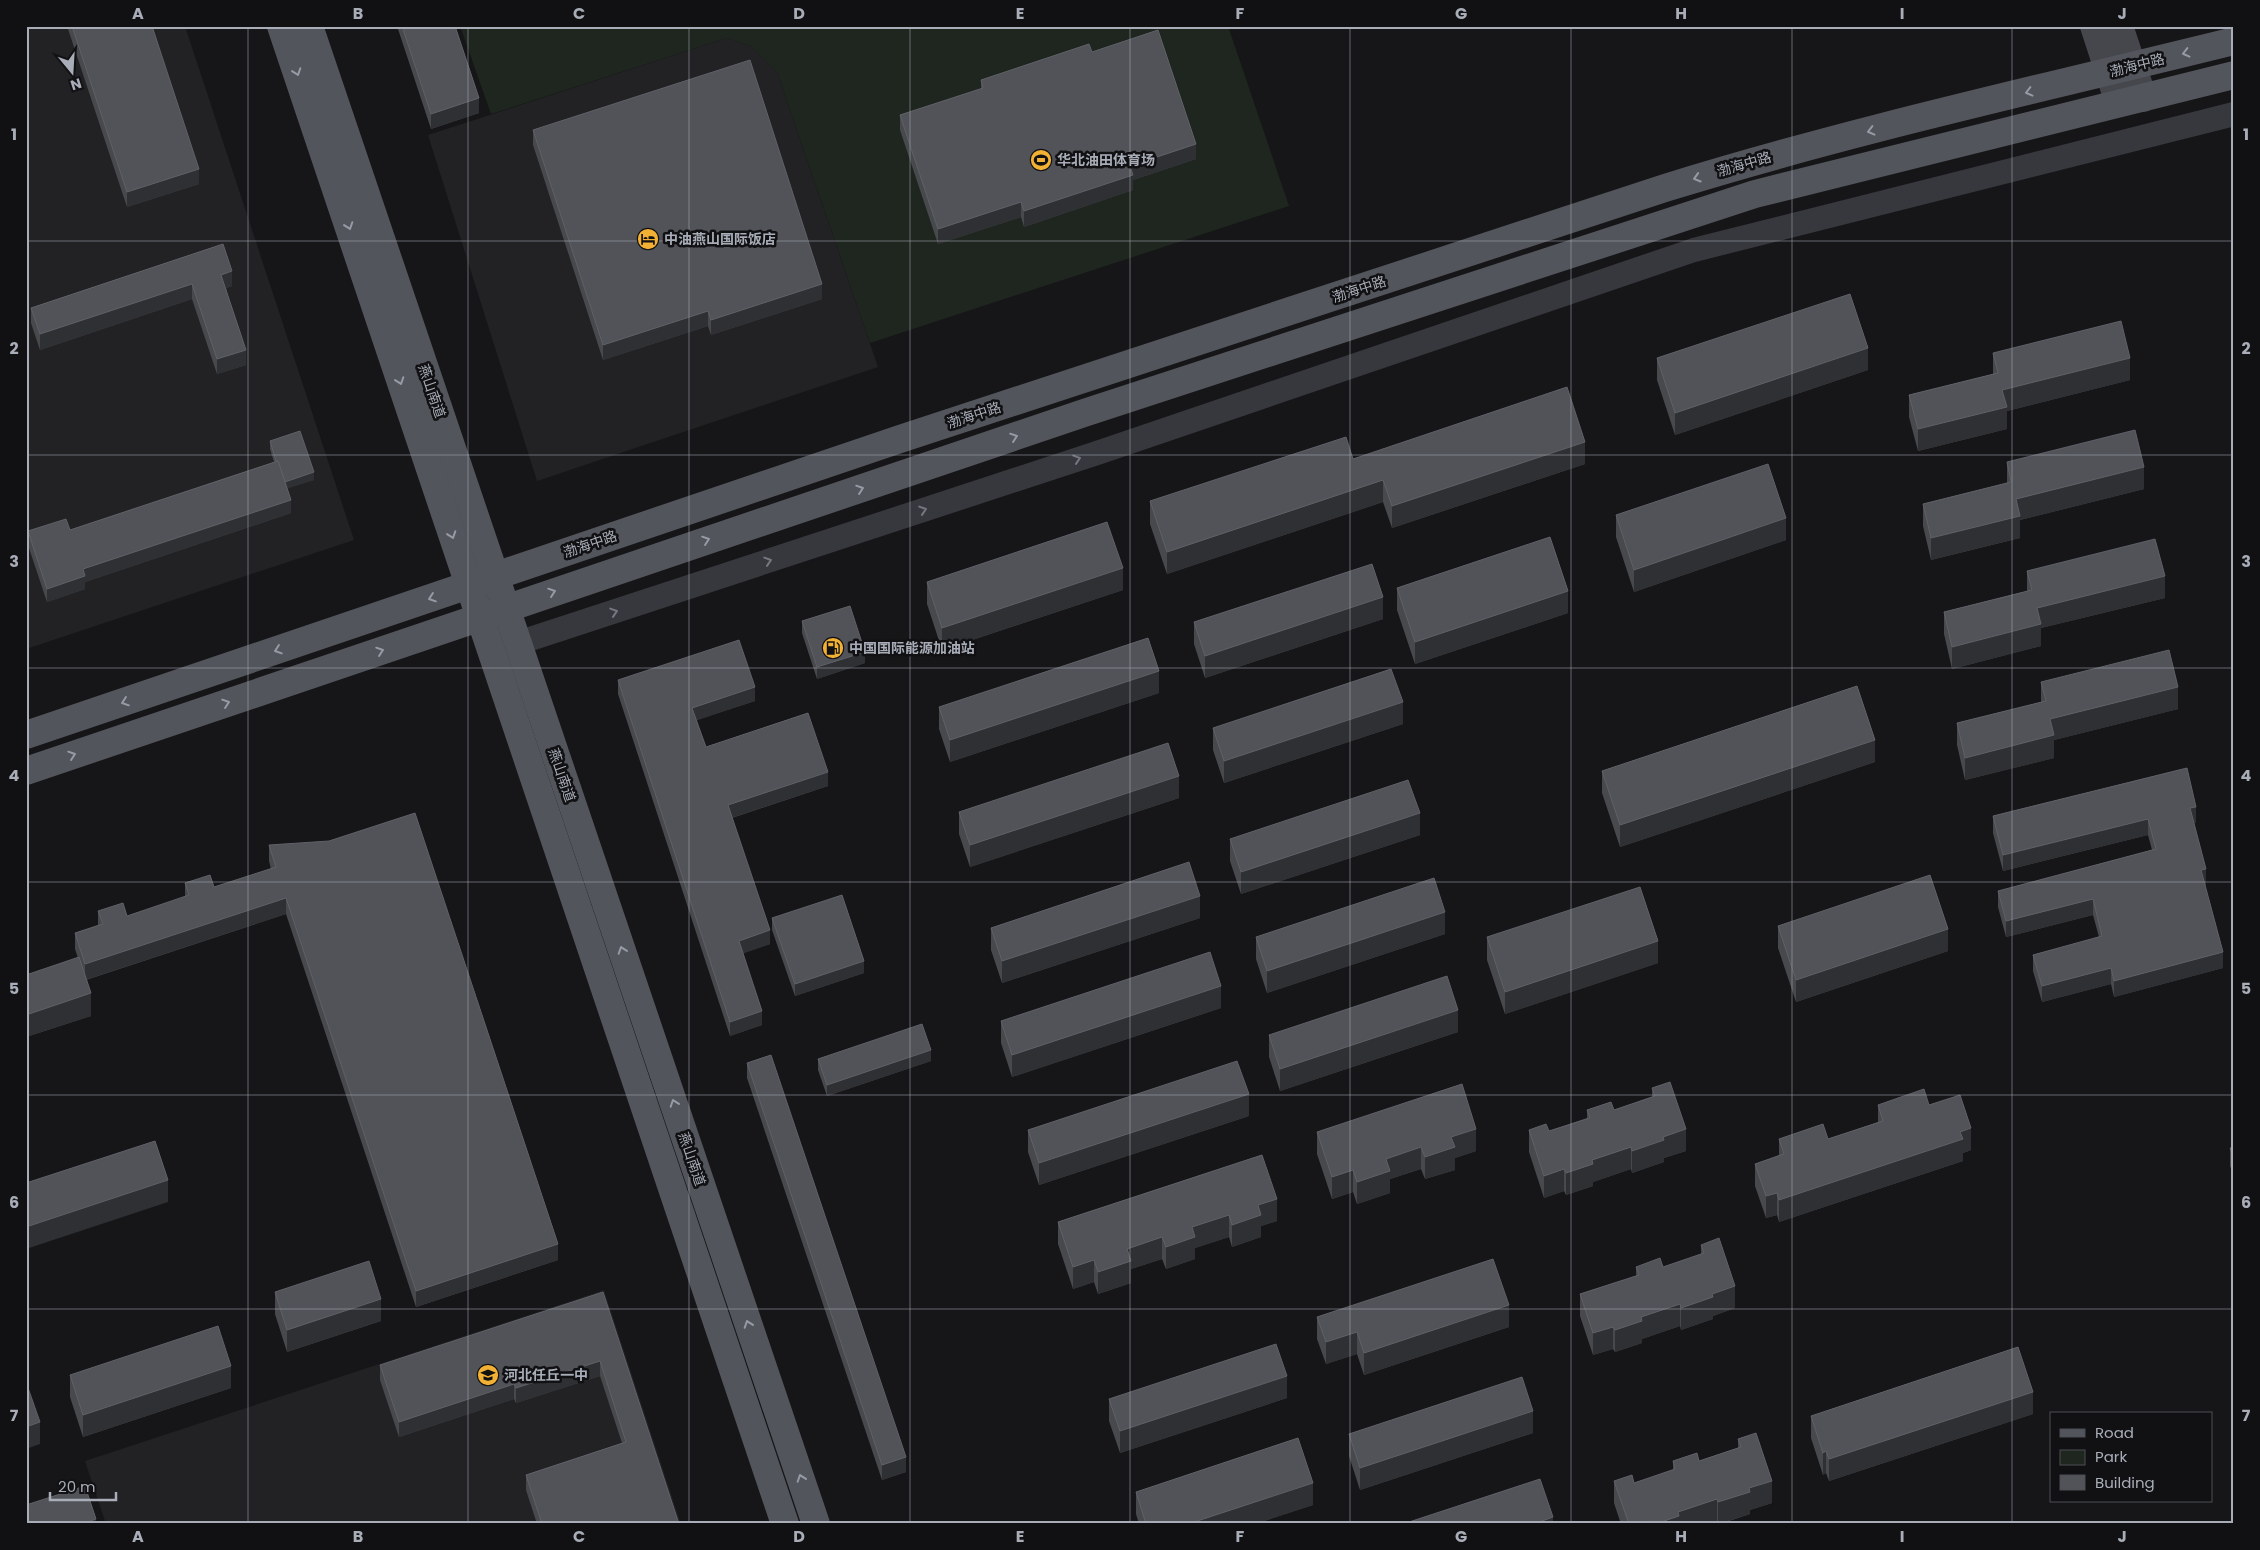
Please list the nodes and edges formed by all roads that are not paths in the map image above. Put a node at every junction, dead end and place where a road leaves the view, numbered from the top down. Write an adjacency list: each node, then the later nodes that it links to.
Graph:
1 (281, 26): 11 (main road, 燕山南道, one-way to 11)
2 (309, 26): 10 (main road, 燕山南道)
3 (2094, 26): 6 (main road)
4 (2119, 26): 6 (main road)
5 (2234, 41): 6 (main road, 渤海中路, one-way to 6)
6 (2120, 69): 8 (main road); 10 (main road, 渤海中路, one-way to 10)
7 (2234, 75): 8 (main road)
8 (2131, 101): 12 (main road, one-way to 8)
9 (2234, 114): 14 (street, one-way to 9)
10 (495, 576): 11 (main road, 渤海中路); 12 (main road, 燕山南道)
11 (469, 585): 13 (main road, 燕山南道); 15 (main road, 渤海中路, one-way to 15)
12 (506, 608): 13 (main road); 14 (main road, 燕山南道)
13 (480, 617): 16 (main road, one-way to 13); 17 (main road, 燕山南道)
14 (518, 643): 18 (main road, 燕山南道, one-way to 14)
15 (26, 735)
16 (26, 770)
17 (785, 1524)
18 (816, 1524)

